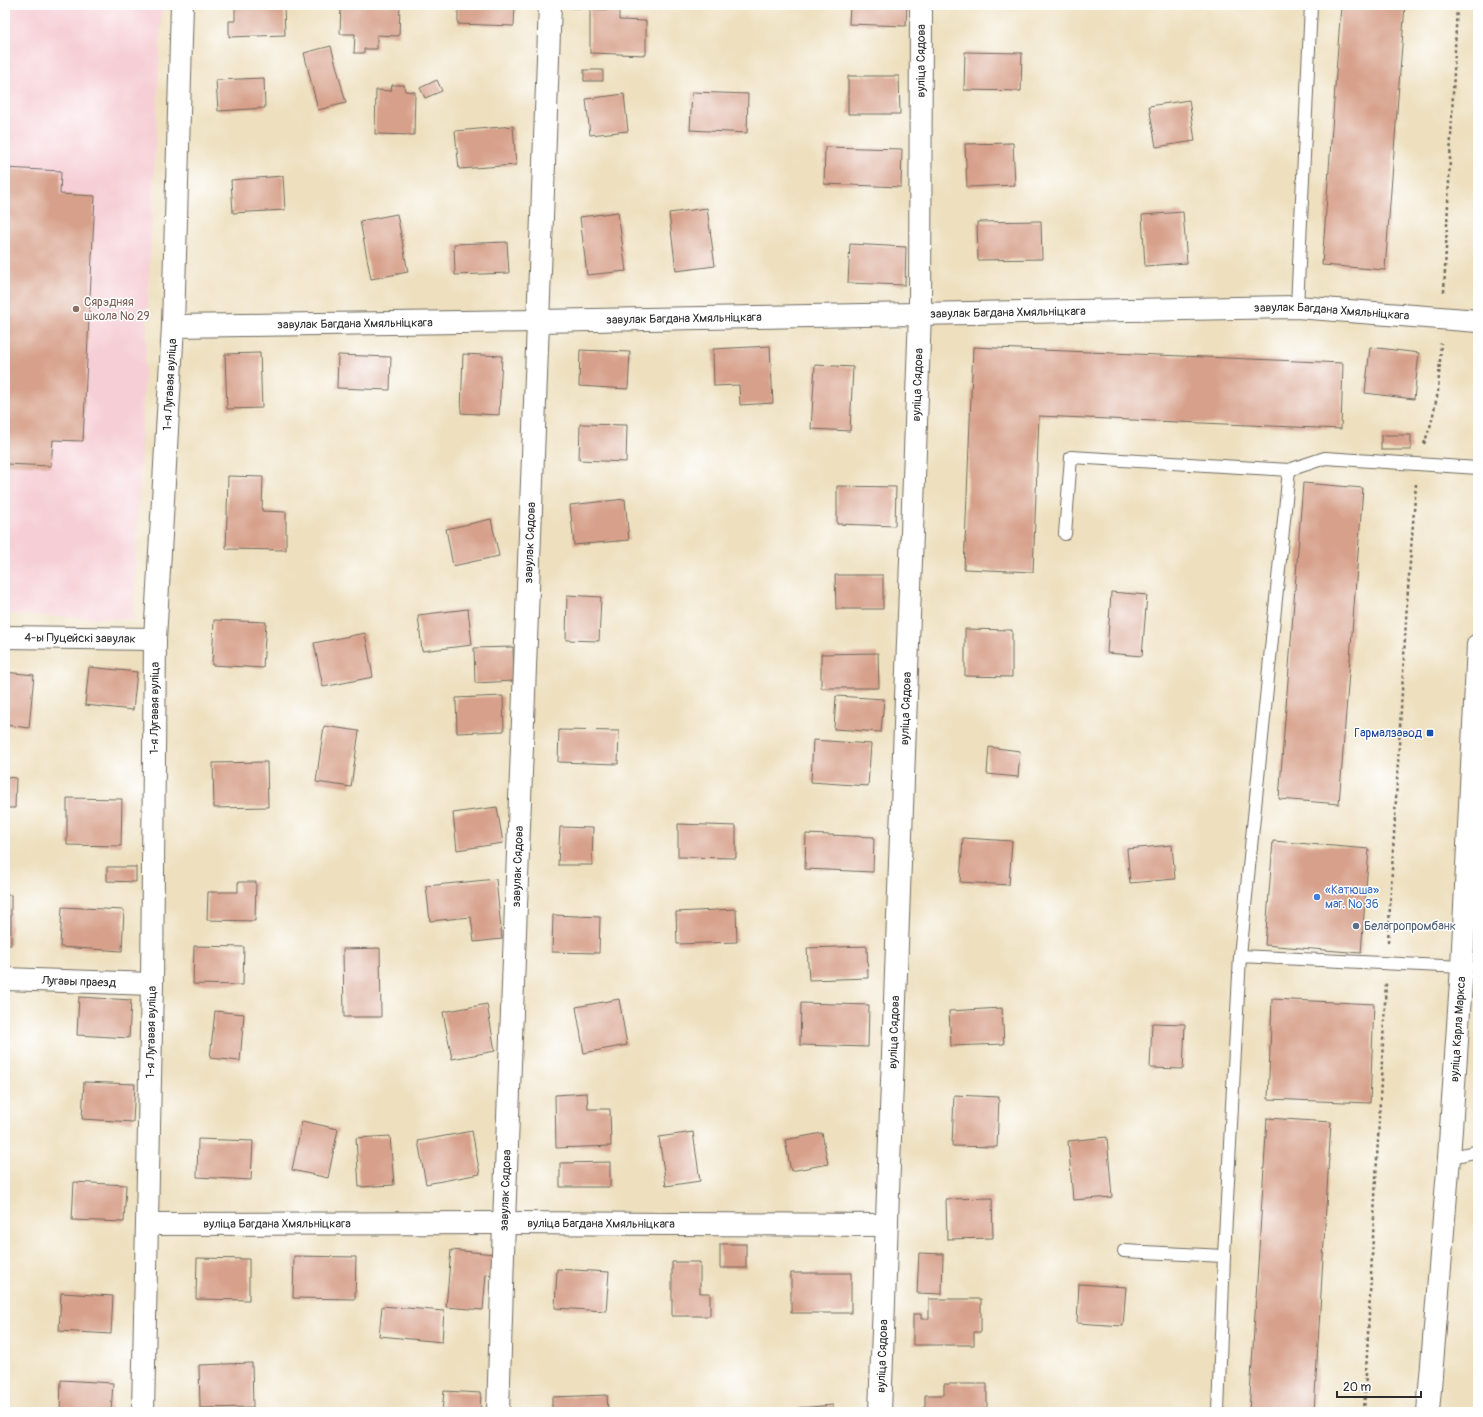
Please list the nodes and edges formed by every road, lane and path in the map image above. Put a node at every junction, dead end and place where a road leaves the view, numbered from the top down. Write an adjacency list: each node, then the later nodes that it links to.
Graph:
1 (182, 5): 11 (street, 1-я Лугавая вуліца)
2 (550, 5): 9 (street)
3 (922, 5): 7 (street, вуліца Сядова)
4 (1311, 5): 6 (lane)
5 (1457, 5): 8 (path)
6 (1297, 307): 7 (street, завулак Багдана Хмяльніцкага); 8 (street, завулак Багдана Хмяльніцкага)
7 (920, 313): 9 (street, завулак Багдана Хмяльніцкага); 29 (street, вуліца Сядова)
8 (1443, 318): 10 (street, завулак Багдана Хмяльніцкага); 12 (path)
9 (538, 321): 11 (street, завулак Багдана Хмяльніцкага); 27 (street, завулак Сядова)
10 (1478, 321)
11 (173, 326): 17 (street, 1-я Лугавая вуліца)
12 (1417, 464): 13 (lane); 14 (lane); 21 (path)
13 (1478, 468)
14 (1289, 470): 15 (lane); 20 (lane)
15 (1065, 534)
16 (5, 637): 17 (street, 4-ы Пуцейскі завулак)
17 (155, 639): 24 (street, 1-я Лугавая вуліца)
18 (1478, 645): 19 (street, вуліца Карла Маркса)
19 (1473, 847): 22 (street, вуліца Карла Маркса)
20 (1240, 956): 21 (lane); 31 (lane)
21 (1387, 963): 22 (lane); 36 (path)
22 (1462, 967): 26 (street, вуліца Карла Маркса)
23 (5, 979): 24 (street, Лугавы праезд)
24 (152, 984): 28 (street, 1-я Лугавая вуліца)
25 (1478, 1151): 26 (lane)
26 (1449, 1158): 37 (street, вуліца Карла Маркса)
27 (504, 1223): 28 (street, вуліца Багдана Хмяльніцкага); 29 (street, вуліца Багдана Хмяльніцкага); 33 (street, завулак Сядова)
28 (147, 1224): 32 (street, 1-я Лугавая вуліца)
29 (887, 1225): 34 (street, вуліца Сядова)
30 (1124, 1251): 31 (lane)
31 (1224, 1256): 35 (lane)
32 (143, 1412)
33 (498, 1412)
34 (880, 1412)
35 (1218, 1412)
36 (1364, 1412)
37 (1428, 1412)

